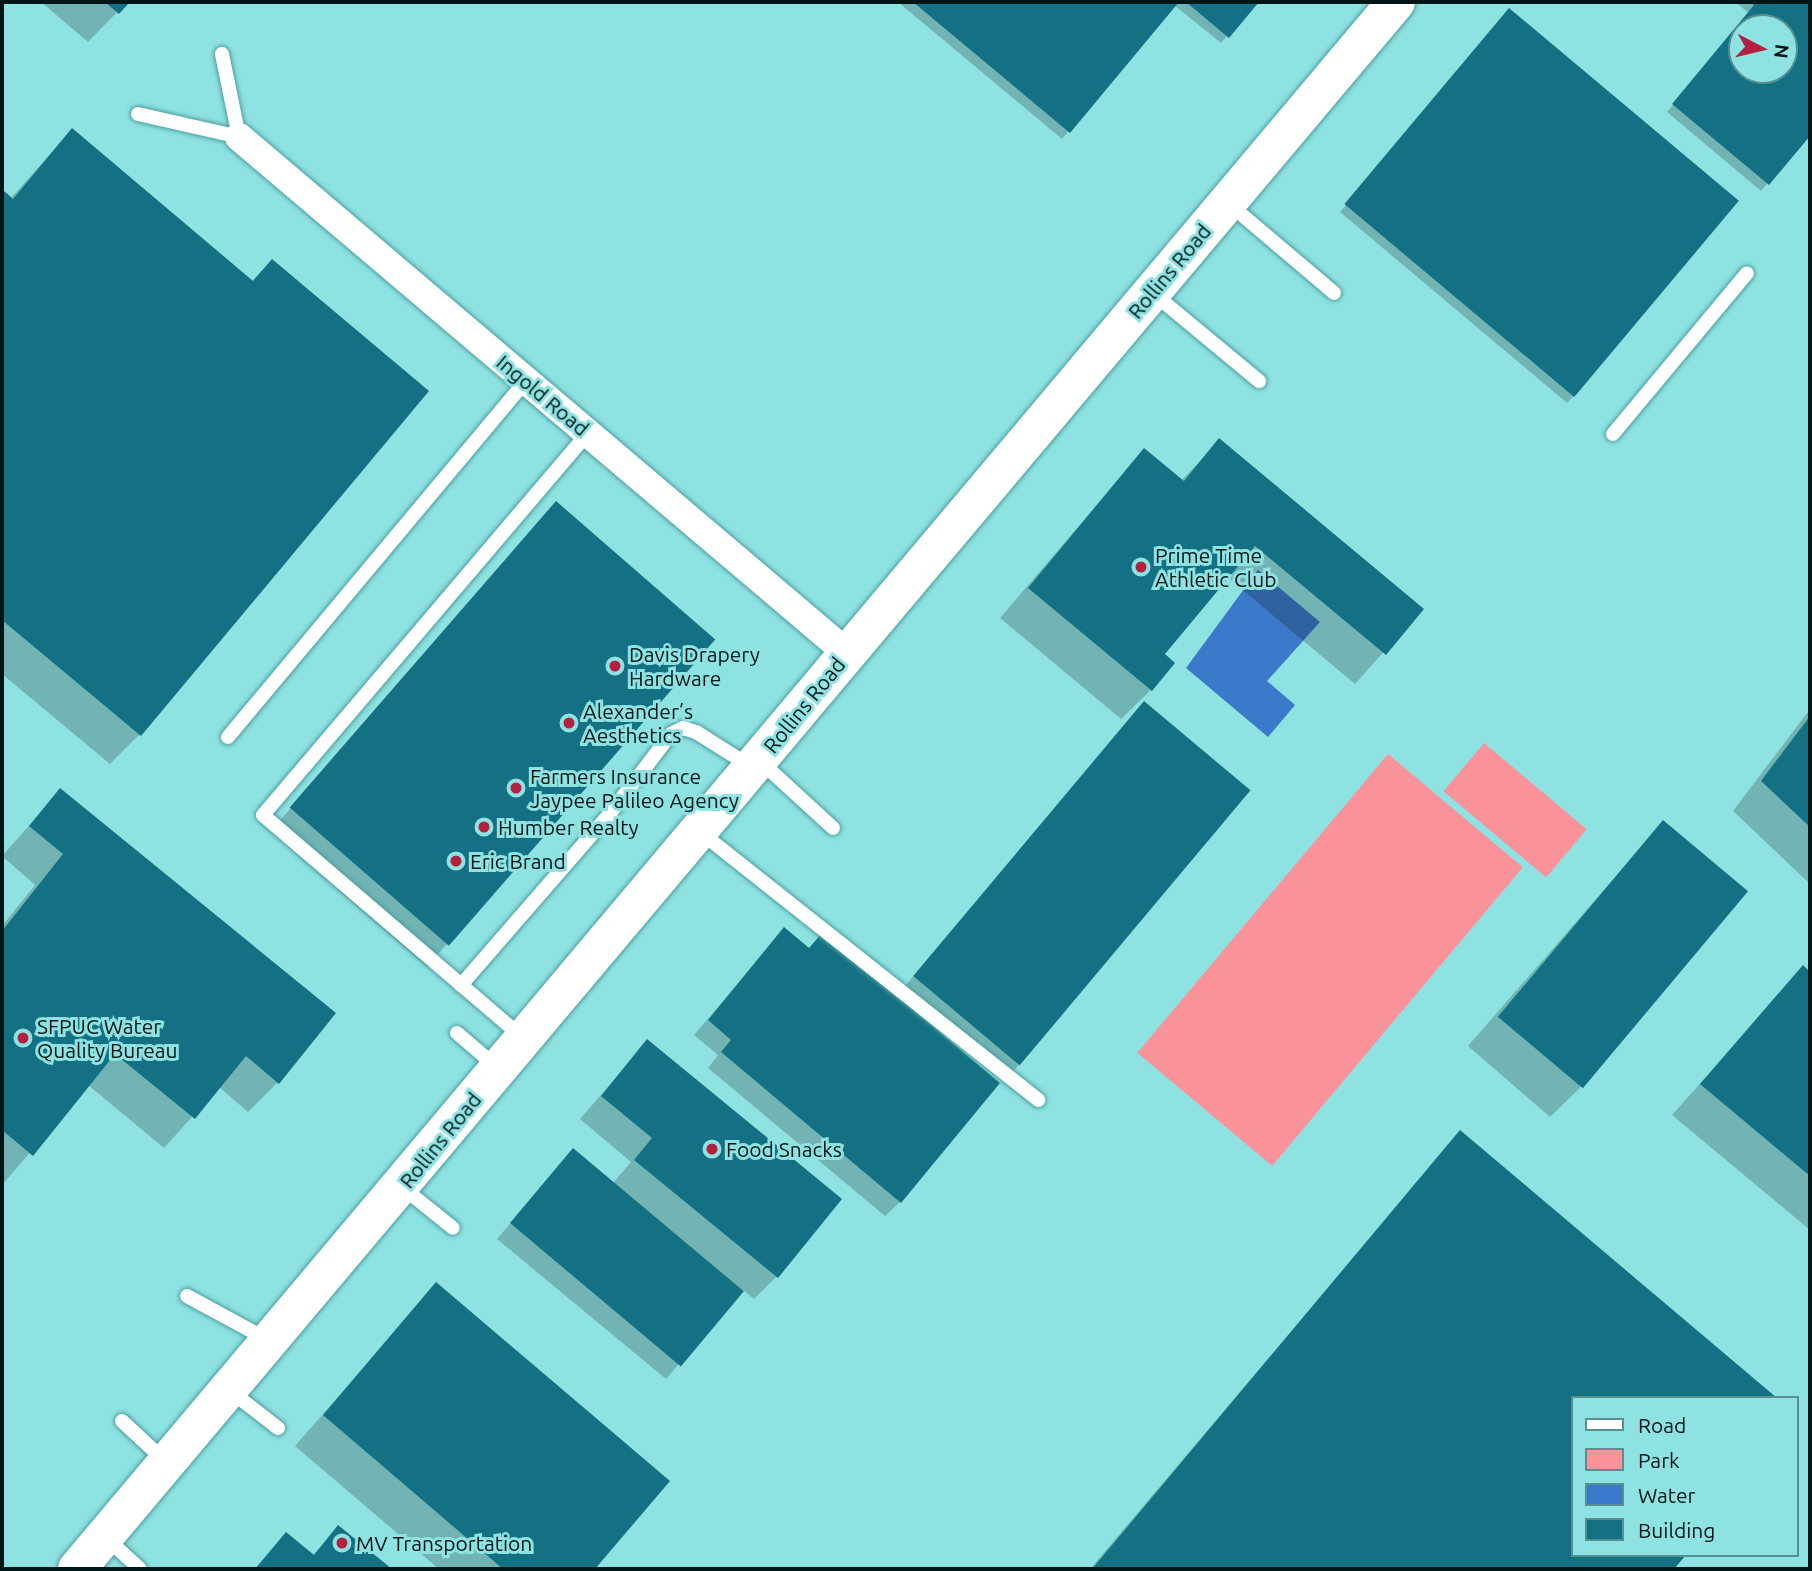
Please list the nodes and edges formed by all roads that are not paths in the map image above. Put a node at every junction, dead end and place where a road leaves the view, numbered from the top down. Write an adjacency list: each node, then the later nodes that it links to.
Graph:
1 (1396, 2): 5 (main road, Rollins Road)
2 (222, 54): 4 (lane)
3 (138, 114): 4 (lane)
4 (239, 138): 9 (street, Ingold Road)
5 (1227, 202): 7 (main road, Rollins Road); 8 (lane)
6 (1747, 273): 12 (lane)
7 (1152, 292): 10 (lane); 13 (main road, Rollins Road)
8 (1334, 293)
9 (526, 380): 11 (street, Ingold Road); 14 (lane)
10 (1259, 381)
11 (588, 433): 13 (street, Ingold Road); 18 (lane)
12 (1613, 434)
13 (847, 653): 15 (main road, Rollins Road)
14 (228, 737)
15 (756, 764): 16 (lane); 17 (main road, Rollins Road); 18 (lane)
16 (834, 828)
17 (698, 831): 20 (main road, Rollins Road); 22 (lane)
18 (461, 985): 20 (lane)
19 (457, 1033): 21 (lane)
20 (523, 1038): 21 (main road, Rollins Road)
21 (498, 1068): 23 (main road, Rollins Road)
22 (1038, 1100)
23 (402, 1187): 24 (lane); 26 (main road, Rollins Road)
24 (453, 1228)
25 (187, 1296): 26 (lane)
26 (269, 1341): 27 (main road, Rollins Road)
27 (228, 1389): 29 (lane); 30 (main road, Rollins Road)
28 (122, 1420): 30 (lane)
29 (278, 1428)
30 (166, 1462): 31 (main road, Rollins Road)
31 (104, 1536): 32 (main road, Rollins Road); 33 (lane)
32 (77, 1569)
33 (140, 1569)

